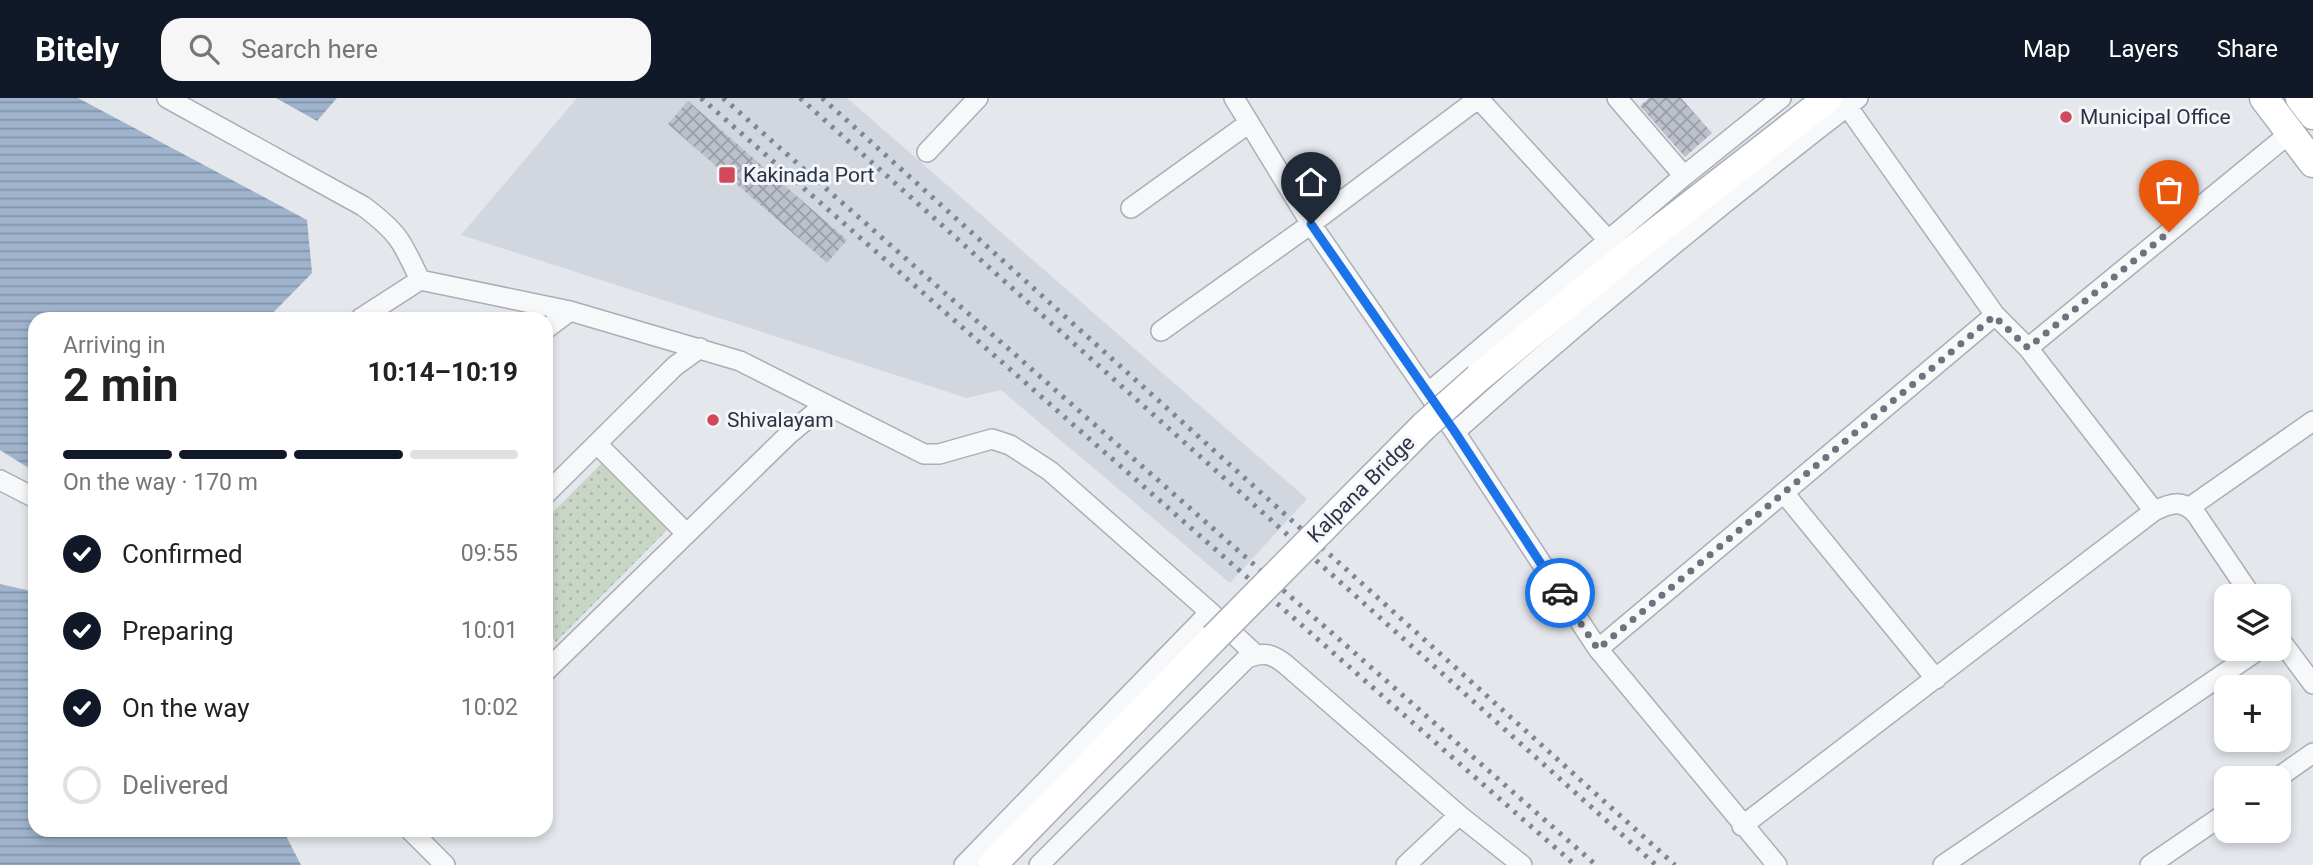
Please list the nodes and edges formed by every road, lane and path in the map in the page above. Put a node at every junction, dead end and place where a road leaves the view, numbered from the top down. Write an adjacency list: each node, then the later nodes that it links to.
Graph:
1 (167, 98): 19 (street)
2 (978, 98): 13 (street)
3 (1234, 98): 11 (street)
4 (1478, 98): 17 (street); 18 (street)
5 (1617, 98): 15 (street)
6 (1781, 98): 15 (street)
7 (2264, 98): 12 (main road)
8 (2300, 98): 10 (main road)
9 (1844, 101): 22 (street); 30 (street); 40 (main road, Kalpana Bridge, bridge)
10 (2313, 115)
11 (1249, 123): 16 (street); 17 (street)
12 (2290, 133): 14 (main road); 26 (street)
13 (927, 152)
14 (2313, 163)
15 (1684, 176): 18 (street)
16 (1131, 208)
17 (1311, 224): 24 (street); 27 (street)
18 (1608, 240): 27 (street)
19 (420, 280): 20 (street); 21 (street)
20 (570, 311): 23 (street); 25 (street)
21 (370, 312)
22 (1994, 316): 26 (street); 34 (street)
23 (553, 324)
24 (1161, 331)
25 (700, 348): 28 (street); 31 (street)
26 (2028, 348): 37 (street)
27 (1428, 393): 30 (street)
28 (824, 405): 38 (street); 40 (street)
29 (2313, 421): 36 (street)
30 (1455, 432): 41 (street)
31 (597, 444): 33 (street); 38 (street)
32 (0, 480): 35 (street)
33 (553, 488)
34 (1784, 493): 41 (street); 46 (street)
35 (28, 494)
36 (2190, 508): 37 (street); 39 (street)
37 (2154, 511): 46 (street)
38 (686, 533): 45 (street)
39 (2243, 584)
40 (1212, 625): 43 (street); 55 (street); 56 (main road, Kalpana Bridge)
41 (1598, 649): 52 (street)
42 (2291, 654): 47 (street)
43 (1256, 655): 50 (street); 57 (street)
44 (2242, 661): 61 (street)
45 (553, 663)
46 (1936, 679): 52 (street)
47 (2313, 684)
48 (2313, 753): 49 (street)
49 (2291, 768)
50 (1459, 815): 58 (street); 59 (street)
51 (2214, 821): 62 (street)
52 (1742, 826): 60 (street)
53 (417, 837): 54 (street)
54 (445, 865)
55 (964, 865)
56 (992, 865)
57 (1039, 865)
58 (1406, 865)
59 (1522, 865)
60 (1777, 865)
61 (1943, 865)
62 (2150, 865)

